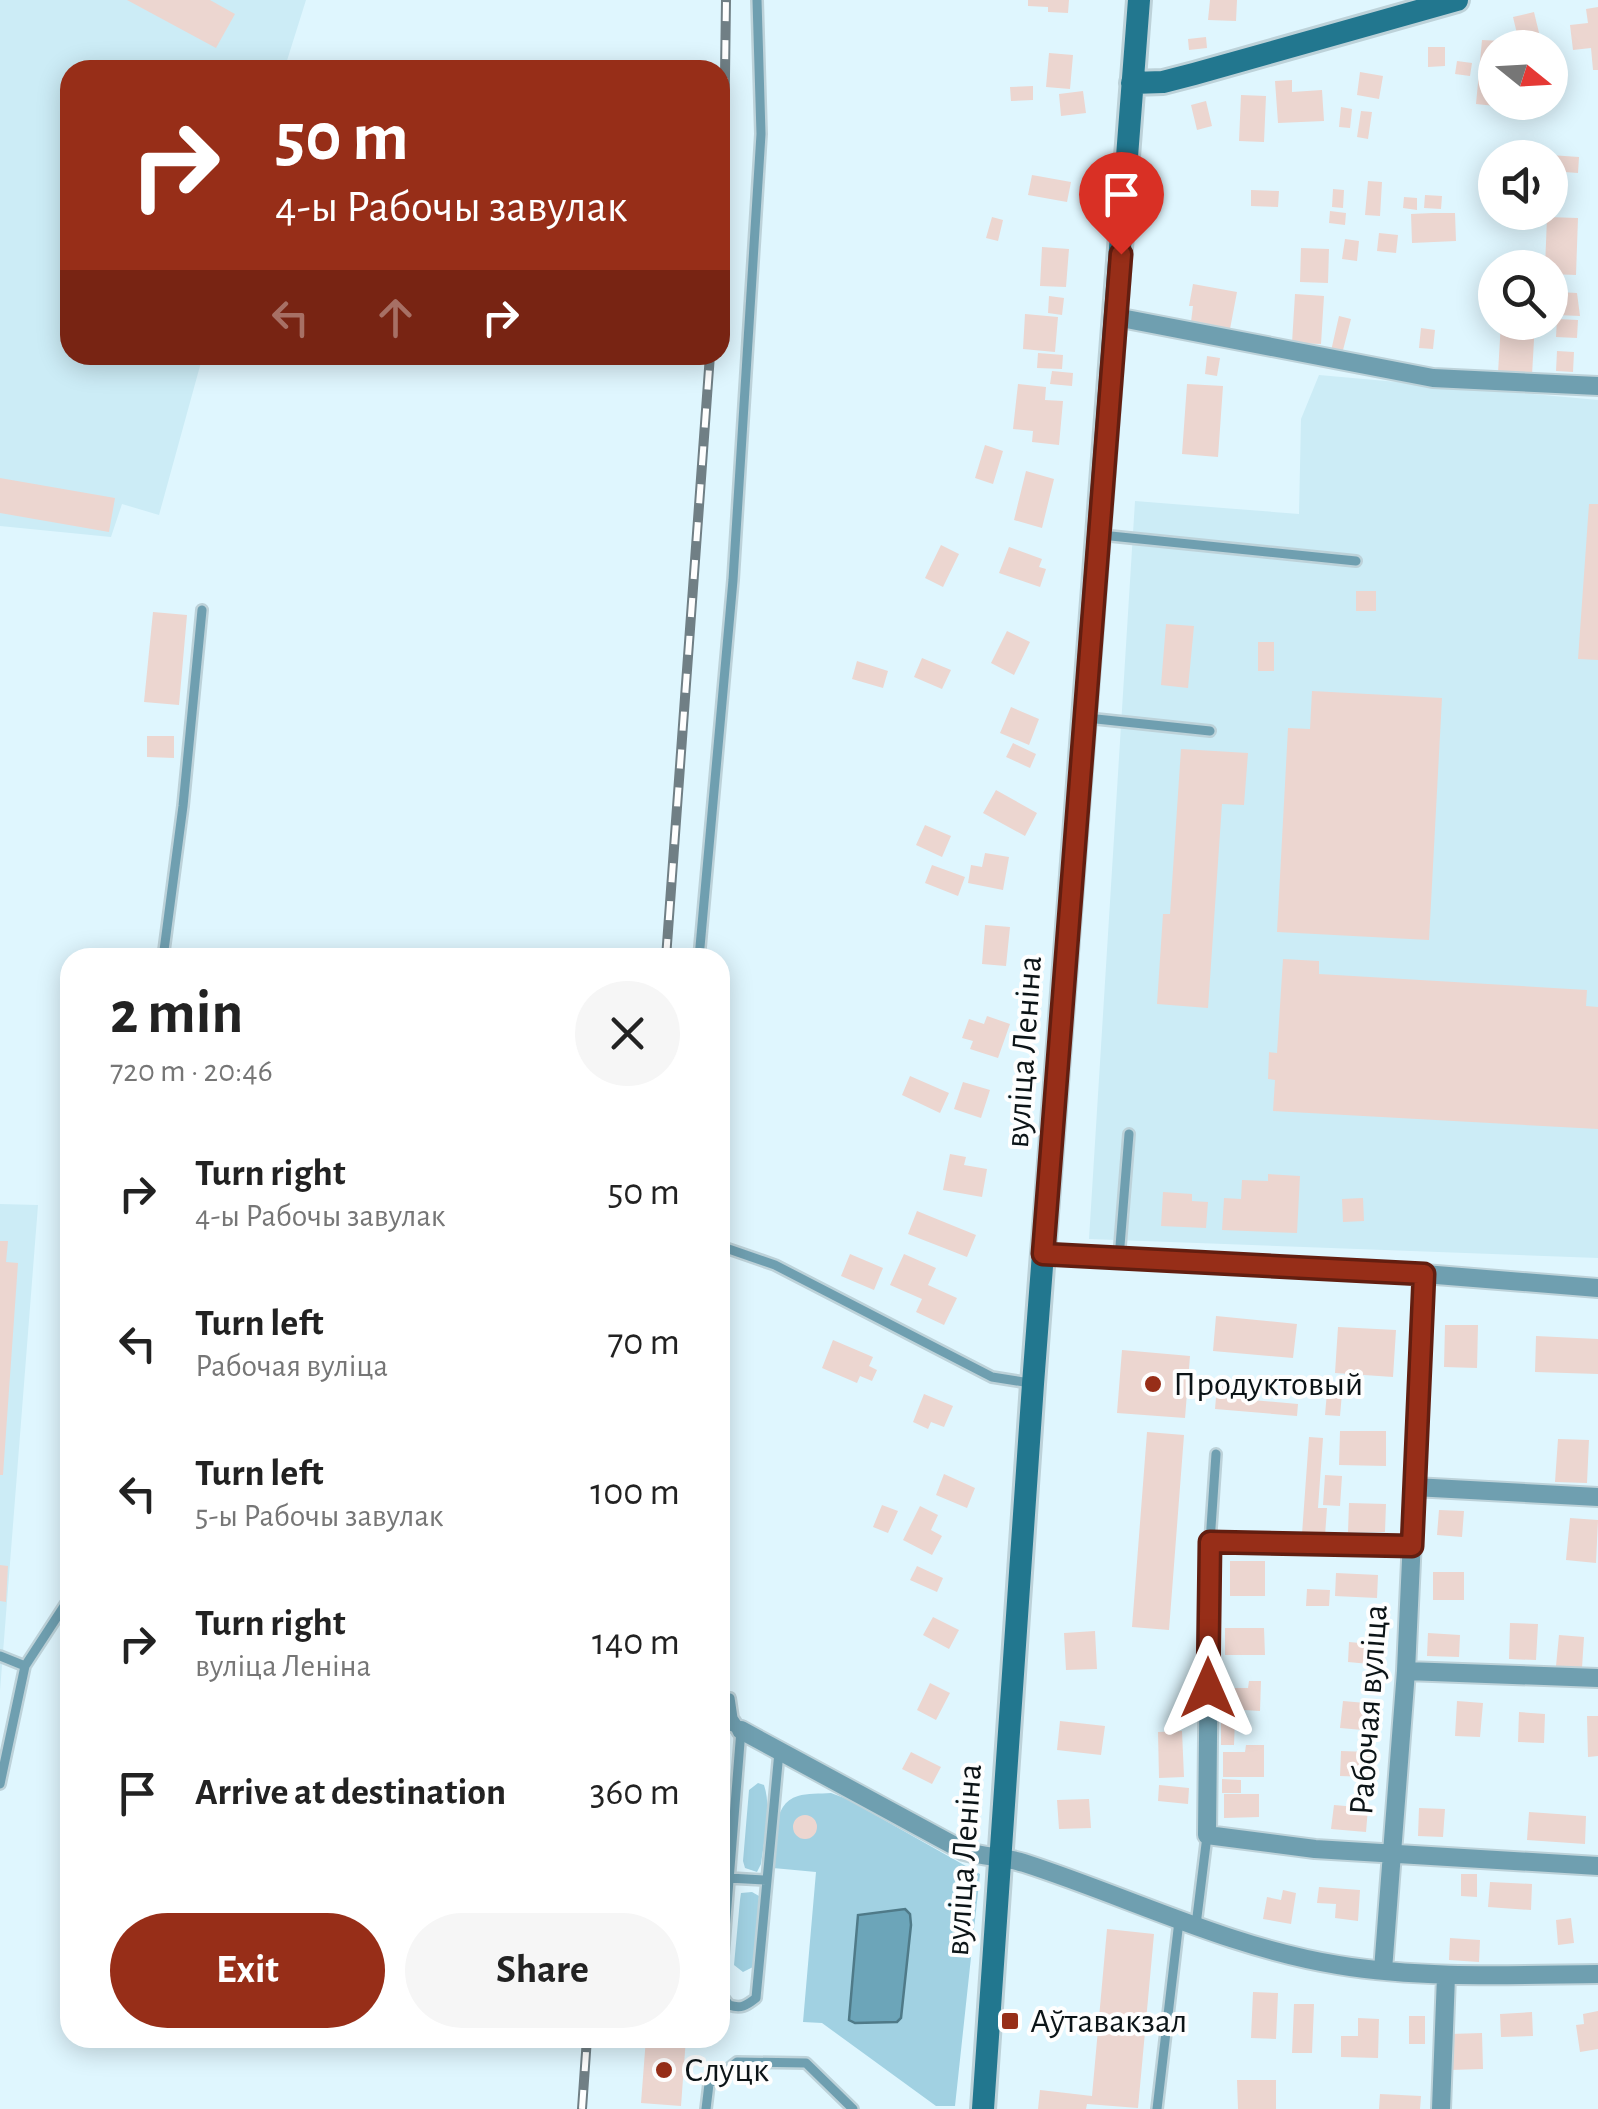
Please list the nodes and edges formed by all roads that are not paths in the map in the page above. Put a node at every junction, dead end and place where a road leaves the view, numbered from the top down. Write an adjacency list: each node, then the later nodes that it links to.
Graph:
1 (757, 0): 13 (lane)
2 (1138, 0): 4 (main road, вуліца Леніна)
3 (1457, 0): 4 (main road)
4 (1132, 84): 5 (main road, вуліца Леніна)
5 (1116, 317): 6 (street); 7 (main road, вуліца Леніна)
6 (1598, 386)
7 (1098, 534): 8 (lane); 10 (main road, вуліца Леніна)
8 (1356, 560)
9 (202, 610): 12 (lane)
10 (1085, 718): 11 (lane); 16 (main road, вуліца Леніна)
11 (1210, 731)
12 (164, 948)
13 (701, 948)
14 (1129, 1134): 17 (lane)
15 (730, 1249): 20 (lane)
16 (1043, 1254): 17 (street); 20 (main road, вуліца Леніна)
17 (1120, 1258): 18 (street)
18 (1424, 1274): 19 (street); 22 (street, Рабочая вуліца)
19 (1598, 1288)
20 (1032, 1384): 38 (main road, вуліца Леніна)
21 (1216, 1454): 24 (lane)
22 (1414, 1487): 23 (street); 25 (street, Рабочая вуліца)
23 (1598, 1497)
24 (1210, 1542): 25 (street); 36 (street)
25 (1412, 1546): 29 (street, Рабочая вуліца)
26 (60, 1613): 28 (lane)
27 (0, 1656): 28 (lane)
28 (25, 1666): 35 (lane)
29 (1406, 1671): 30 (street); 37 (street, Рабочая вуліца)
30 (1598, 1678)
31 (730, 1698): 33 (lane)
32 (730, 1726): 33 (lane)
33 (741, 1730): 34 (street); 39 (lane)
34 (779, 1752): 38 (street); 42 (lane)
35 (0, 1784)
36 (1207, 1835): 37 (street); 43 (lane)
37 (1391, 1853): 40 (street); 44 (street, Рабочая вуліца)
38 (998, 1859): 43 (street); 50 (main road, вуліца Леніна)
39 (730, 1866)
40 (1598, 1866)
41 (730, 1878): 42 (lane)
42 (766, 1880): 47 (lane)
43 (1187, 1924): 44 (street); 51 (lane)
44 (1383, 1970): 46 (street)
45 (1598, 1974): 46 (street)
46 (1446, 1976): 52 (street)
47 (730, 2006)
48 (706, 2109): 49 (lane)
49 (853, 2109)
50 (983, 2109)
51 (1158, 2109)
52 (1441, 2109)

